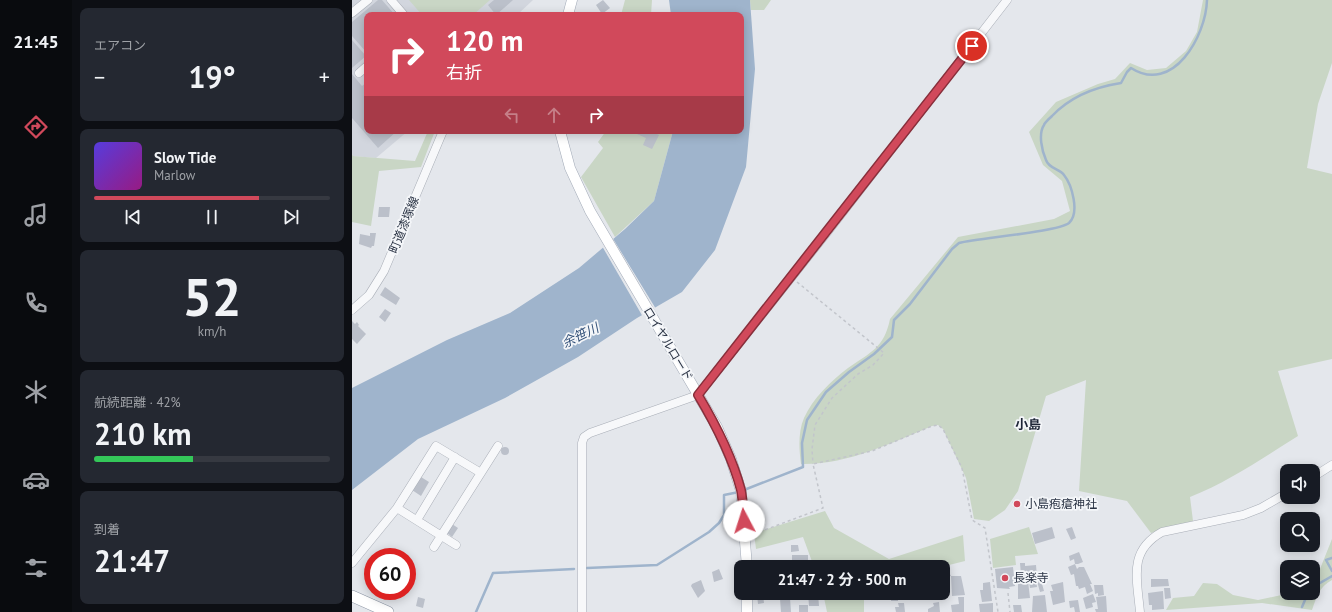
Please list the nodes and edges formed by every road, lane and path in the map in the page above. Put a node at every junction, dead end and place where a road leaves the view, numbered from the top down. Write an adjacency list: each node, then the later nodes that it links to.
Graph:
1 (368, 0): 7 (street)
2 (391, 0): 5 (street)
3 (572, 0): 6 (main road)
4 (1007, 0): 12 (street)
5 (401, 12)
6 (569, 12)
7 (352, 13)
8 (364, 69): 9 (street)
9 (359, 73)
10 (442, 134): 13 (street, 町道漆塚線)
11 (561, 134): 14 (main road, ロイヤルロード)
12 (791, 277): 14 (street); 17 (path)
13 (352, 310)
14 (698, 395): 25 (main road, ロイヤルロード); 34 (street)
15 (498, 446): 20 (street)
16 (456, 457): 20 (street); 22 (street); 23 (street)
17 (813, 464): 25 (path); 36 (path)
18 (1332, 464): 19 (street)
19 (1320, 472)
20 (481, 473): 24 (street)
21 (1280, 497): 38 (street)
22 (397, 508): 23 (street); 29 (street)
23 (417, 520): 24 (street)
24 (441, 536): 26 (street); 27 (street)
25 (745, 538): 28 (main road, ロイヤルロード)
26 (456, 545)
27 (434, 547)
28 (747, 560)
29 (352, 563)
30 (1008, 593): 37 (path)
31 (352, 596): 33 (highway)
32 (747, 600): 35 (main road)
33 (388, 612)
34 (582, 612)
35 (747, 612)
36 (998, 612)
37 (1010, 612)
38 (1140, 612)

